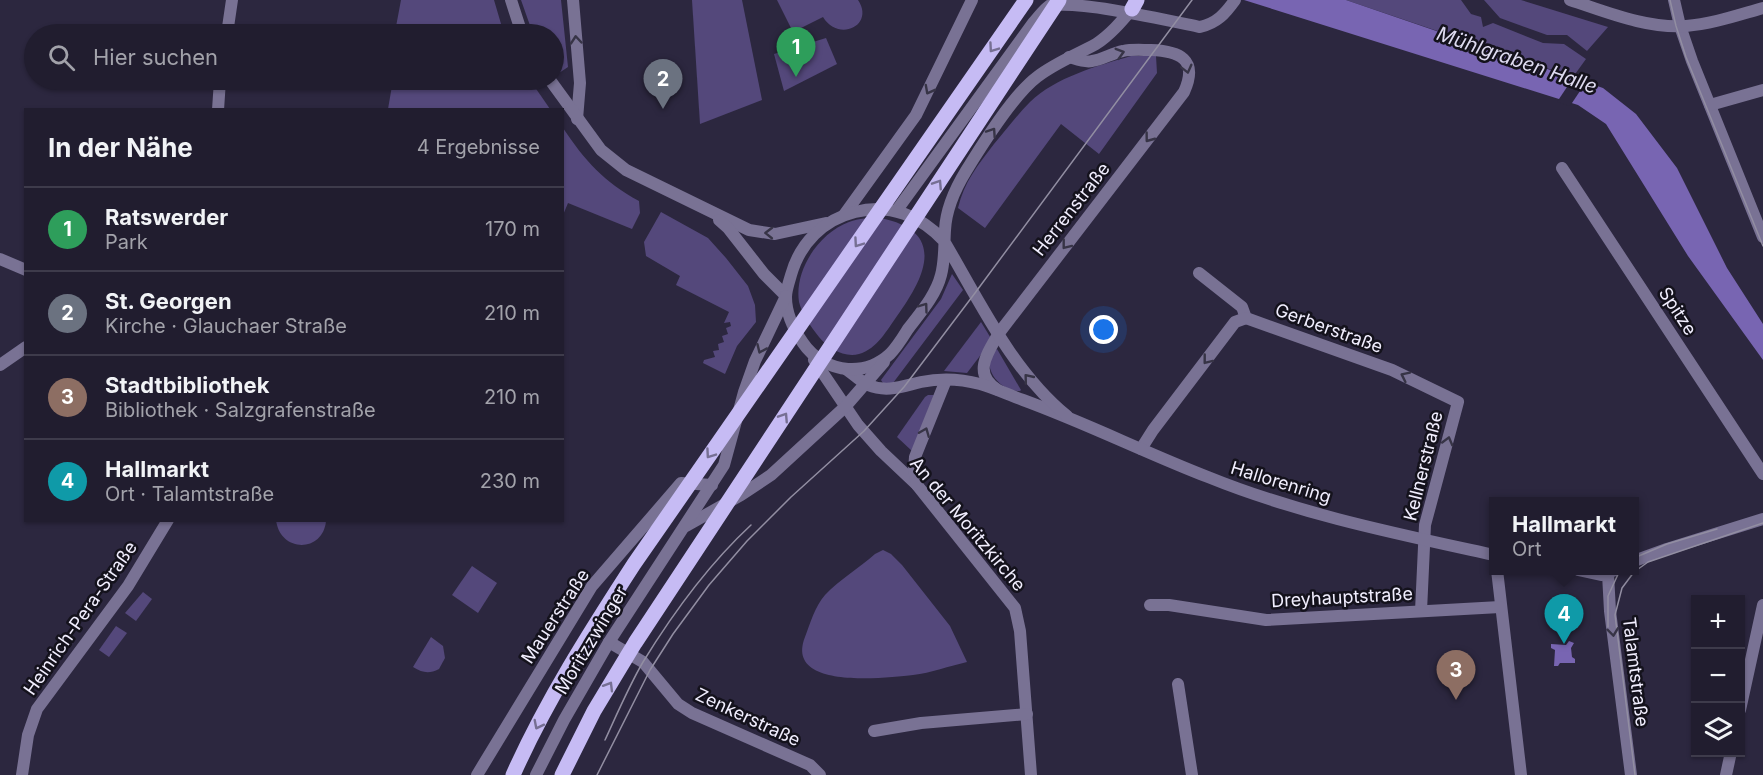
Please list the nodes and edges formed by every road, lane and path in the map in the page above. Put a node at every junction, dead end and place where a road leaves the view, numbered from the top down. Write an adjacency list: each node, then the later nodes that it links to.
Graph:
1 (232, 0): 12 (street)
2 (511, 0): 13 (street)
3 (573, 0): 21 (street, one-way to 3)
4 (972, 0): 25 (street, one-way to 25)
5 (1026, 0): 70 (main road, one-way to 70)
6 (1059, 0): 72 (main road, one-way to 6)
7 (1570, 0): 14 (street)
8 (1674, 0): 14 (street)
9 (1233, 2): 10 (street)
10 (1134, 5): 15 (street); 23 (street)
11 (1763, 8): 14 (street)
12 (228, 24)
13 (519, 24)
14 (1680, 26): 19 (street)
15 (1069, 57): 28 (street, one-way to 15); 34 (street, Herrenstraße, one-way to 34)
16 (219, 90): 20 (street)
17 (557, 90): 21 (street)
18 (1763, 90): 19 (street)
19 (1710, 105): 27 (street)
20 (218, 108)
21 (577, 119): 24 (street)
22 (1562, 168): 47 (street, Spitze)
23 (897, 210): 25 (street); 28 (street)
24 (711, 213): 26 (street, one-way to 24); 32 (street)
25 (844, 215): 26 (street)
26 (827, 223): 32 (street)
27 (1763, 237)
28 (944, 242): 34 (street, Hallorenring); 37 (street, one-way to 28)
29 (0, 259): 30 (street)
30 (24, 269)
31 (1199, 273): 33 (street, Gerberstraße)
32 (786, 296): 36 (street); 48 (street, Moritzzwinger, one-way to 48)
33 (1246, 318): 43 (street, Gerberstraße, one-way to 33); 46 (street, one-way to 46)
34 (999, 333): 42 (street, Herrenstraße); 45 (street, Hallorenring, one-way to 34)
35 (24, 348): 38 (street)
36 (807, 349): 39 (street); 44 (street, An der Moritzkirche)
37 (890, 354): 39 (street); 41 (street, Moritzzwinger)
38 (0, 365)
39 (845, 369): 41 (street)
40 (946, 380): 41 (street, Hallorenring); 42 (street, Hallorenring); 49 (street, one-way to 40)
41 (866, 384): 44 (street, Moritzzwinger)
42 (1000, 392): 45 (street, Hallorenring)
43 (1458, 402): 53 (street, Kellnerstraße, one-way to 43)
44 (845, 407): 49 (street, An der Moritzkirche); 52 (street, Moritzzwinger)
45 (1067, 416): 46 (street, Hallorenring)
46 (1141, 449): 53 (street, Hallorenring)
47 (1763, 474)
48 (712, 485): 52 (street, Moritzzwinger); 69 (street, Mauerstraße)
49 (917, 485): 65 (street, An der Moritzkirche)
50 (1763, 519): 55 (street)
51 (167, 522): 68 (street, Heinrich-Pera-Straße)
52 (683, 528): 62 (street, Moritzzwinger)
53 (1425, 538): 54 (street, Hallorenring); 61 (street, Kellnerstraße)
54 (1489, 554)
55 (1639, 560)
56 (1497, 575): 60 (street)
57 (1611, 575): 77 (street, Talamtstraße, one-way to 77)
58 (1150, 605): 61 (street, Dreyhauptstraße)
59 (1763, 605): 64 (street)
60 (1500, 607): 61 (street, Dreyhauptstraße); 76 (street)
61 (1421, 611)
62 (609, 642): 71 (street, Moritzzwinger); 73 (street, Zenkerstraße)
63 (1178, 684): 75 (street)
64 (1742, 703)
65 (1027, 714): 66 (street); 74 (street, An der Moritzkirche)
66 (874, 731)
67 (1730, 757): 78 (street)
68 (22, 775)
69 (477, 775)
70 (513, 775)
71 (536, 775)
72 (562, 775)
73 (820, 775)
74 (1031, 775)
75 (1192, 775)
76 (1521, 775)
77 (1630, 775)
78 (1726, 775)

